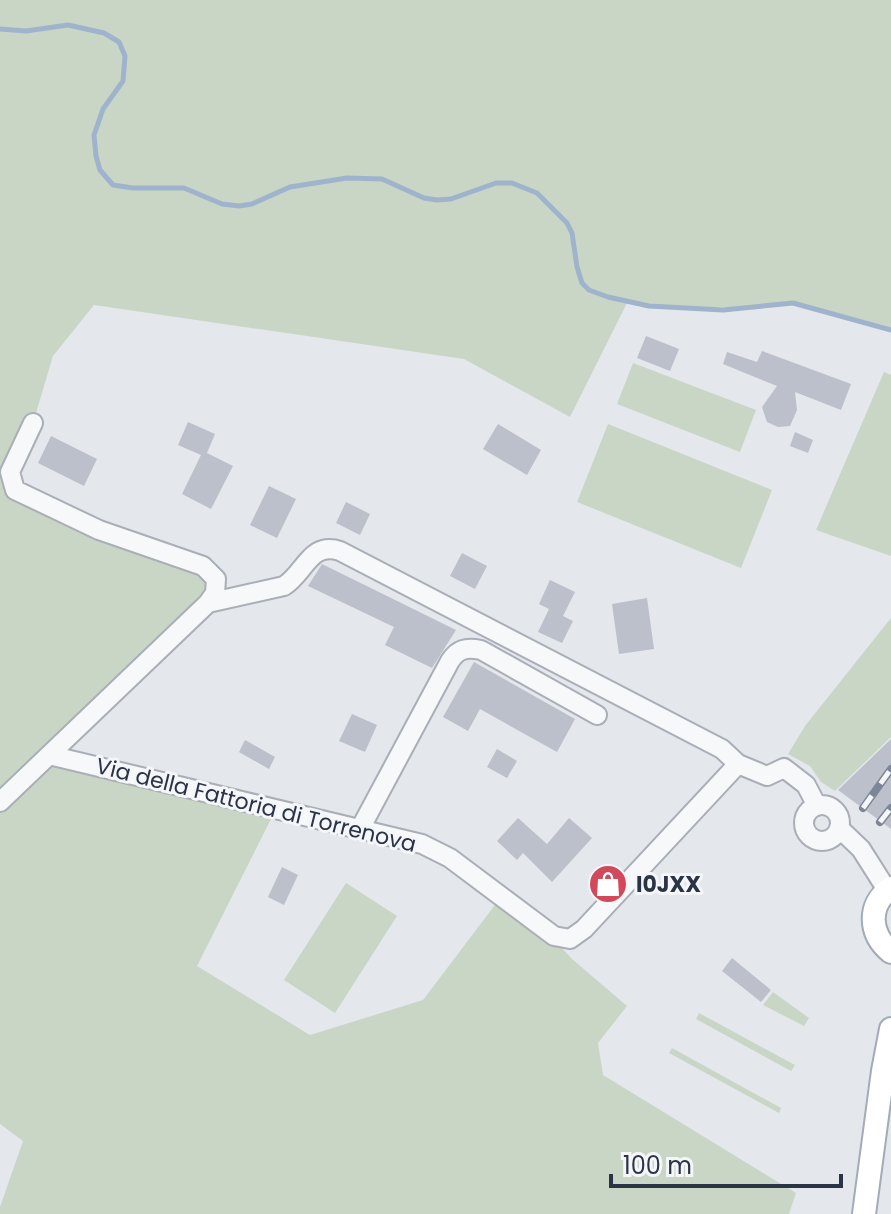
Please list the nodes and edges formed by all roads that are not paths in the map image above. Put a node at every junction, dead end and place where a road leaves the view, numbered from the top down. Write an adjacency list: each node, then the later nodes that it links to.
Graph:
1 (33, 423): 2 (street)
2 (208, 603): 4 (street); 5 (street)
3 (597, 715): 9 (street)
4 (49, 755): 6 (street); 9 (street, Via della Fattoria di Torrenova)
5 (738, 764): 7 (street); 9 (street, Via della Fattoria di Torrenova)
6 (0, 802)
7 (817, 806): 8 (street); 8 (street)
8 (839, 828): 10 (street)
9 (360, 829)
10 (889, 889): 11 (main road)
11 (891, 952)
12 (891, 1029): 13 (main road)
13 (864, 1214)

